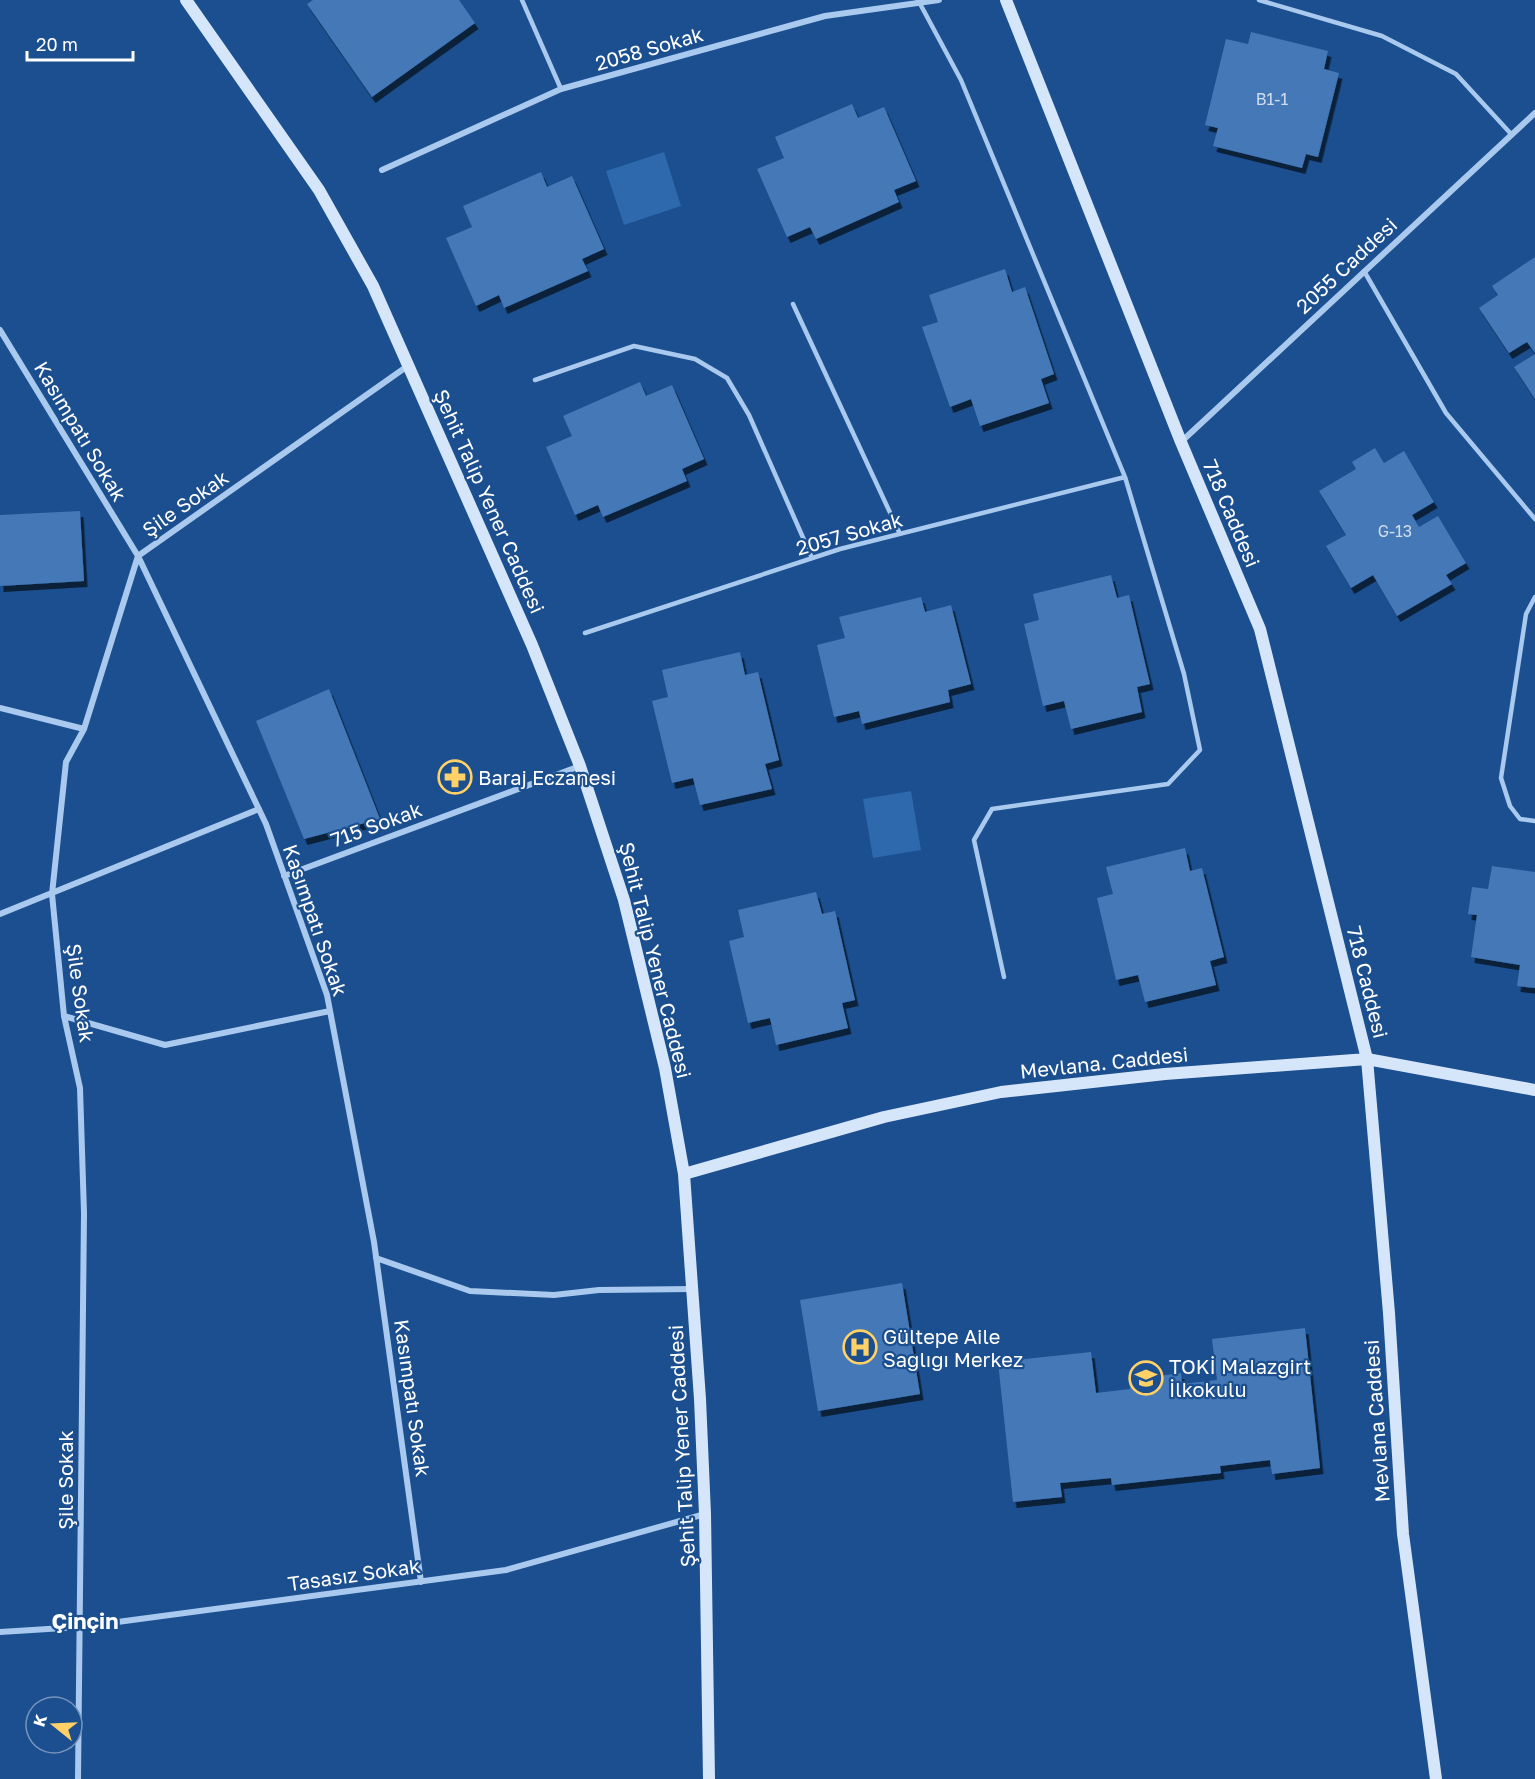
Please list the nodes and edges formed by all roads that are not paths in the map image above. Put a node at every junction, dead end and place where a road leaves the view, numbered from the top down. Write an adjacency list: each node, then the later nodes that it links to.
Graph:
1 (186, 0): 14 (street, Şehit Talip Yener Caddesi)
2 (522, 0): 7 (lane)
3 (939, 0): 6 (street, 2058 Sokak)
4 (1006, 0): 16 (street, 718 Caddesi)
5 (1259, 0): 9 (lane)
6 (918, 1): 7 (street, 2058 Sokak); 17 (lane)
7 (561, 89): 10 (street, 2058 Sokak)
8 (1535, 113): 9 (street, 2055 Caddesi)
9 (1512, 135): 11 (street, 2055 Caddesi)
10 (382, 170)
11 (1364, 271): 16 (street, 2055 Caddesi); 18 (lane)
12 (793, 304): 19 (lane)
13 (0, 330): 20 (street, Kasımpatı Sokak)
14 (409, 365): 20 (street, Şile Sokak); 26 (street, Şehit Talip Yener Caddesi)
15 (535, 380): 21 (lane)
16 (1182, 442): 35 (street, 718 Caddesi)
17 (1125, 477): 19 (lane, 2057 Sokak); 32 (lane)
18 (1535, 519)
19 (900, 534): 21 (lane, 2057 Sokak)
20 (138, 556): 25 (street, Şile Sokak); 27 (street, Kasımpatı Sokak)
21 (812, 558): 23 (lane, 2057 Sokak)
22 (1535, 597): 28 (lane)
23 (585, 633)
24 (0, 708): 25 (street)
25 (84, 729): 30 (street, Şile Sokak)
26 (580, 766): 29 (street, 715 Sokak); 37 (street, Şehit Talip Yener Caddesi)
27 (259, 809): 29 (street, Kasımpatı Sokak); 30 (street)
28 (1535, 821)
29 (284, 876): 33 (street, Kasımpatı Sokak)
30 (52, 894): 31 (street); 34 (street, Şile Sokak)
31 (0, 914)
32 (1004, 977)
33 (330, 1011): 34 (street); 38 (street, Kasımpatı Sokak)
34 (64, 1016): 42 (street, Şile Sokak)
35 (1367, 1059): 36 (street, Mevlana. Caddesi); 37 (street, Mevlana. Caddesi); 46 (street, Mevlana Caddesi)
36 (1535, 1090)
37 (684, 1174): 39 (street, Şehit Talip Yener Caddesi)
38 (376, 1258): 39 (street); 41 (street, Kasımpatı Sokak)
39 (693, 1289): 40 (street, Şehit Talip Yener Caddesi)
40 (705, 1514): 41 (street, Tasasız Sokak); 45 (street, Şehit Talip Yener Caddesi)
41 (421, 1582): 42 (street, Tasasız Sokak)
42 (80, 1627): 43 (street, Tasasız Sokak); 44 (street, Şile Sokak)
43 (0, 1632)
44 (78, 1779)
45 (709, 1779)
46 (1436, 1779)

